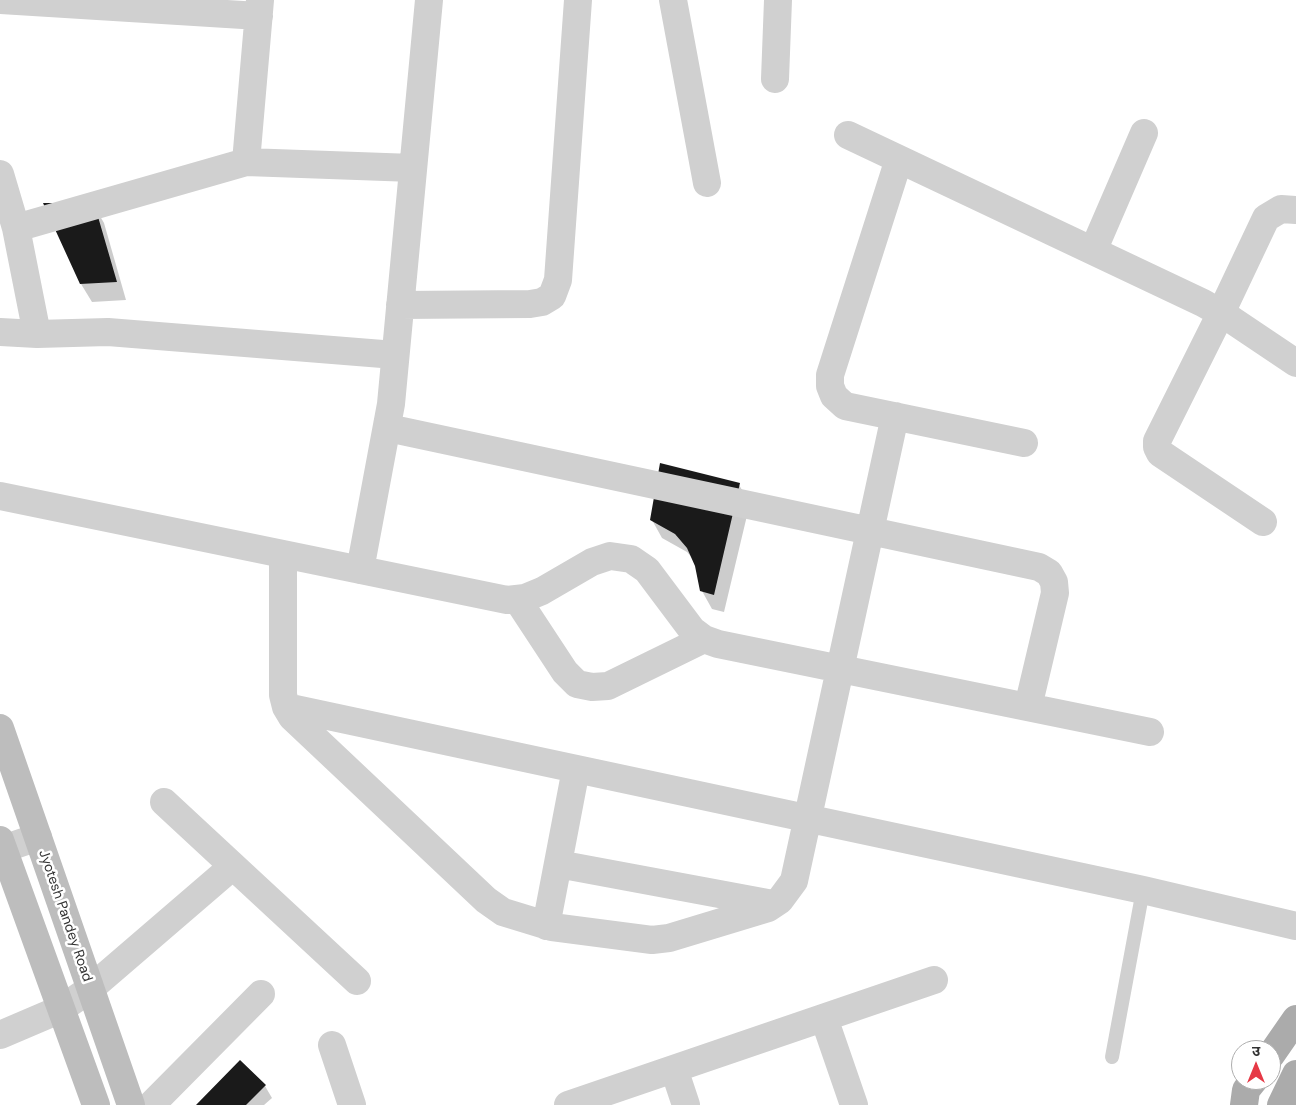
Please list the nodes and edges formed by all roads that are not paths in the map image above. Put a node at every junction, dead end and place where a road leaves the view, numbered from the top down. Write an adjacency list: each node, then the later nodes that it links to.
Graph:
1 (1, 0): 6 (street)
2 (429, 0): 14 (street)
3 (578, 0): 20 (street)
4 (673, 0): 16 (street)
5 (778, 0): 9 (street)
6 (84, 2): 7 (street)
7 (163, 5): 8 (street)
8 (259, 8): 13 (street)
9 (776, 79)
10 (1144, 133): 19 (street)
11 (848, 135): 12 (street)
12 (899, 159): 19 (street); 26 (street)
13 (246, 162): 14 (street); 18 (street)
14 (413, 168): 20 (street)
15 (0, 174): 18 (street)
16 (707, 183)
17 (1296, 210): 21 (street)
18 (16, 228): 23 (street)
19 (1093, 251): 21 (street)
20 (400, 305): 24 (street)
21 (1221, 313): 25 (street); 30 (street)
22 (0, 332): 23 (street)
23 (37, 334): 24 (street)
24 (395, 355): 27 (street)
25 (1296, 363)
26 (895, 416): 28 (street); 31 (street)
27 (388, 428): 31 (street); 33 (street)
28 (1024, 443)
29 (0, 496): 32 (street)
30 (1262, 522)
31 (870, 531): 36 (street); 38 (street)
32 (283, 554): 33 (street); 37 (street)
33 (360, 570): 34 (street)
34 (517, 599): 35 (street); 35 (street)
35 (704, 639): 36 (street)
36 (841, 669): 38 (street); 43 (street)
37 (286, 707): 41 (street); 50 (street)
38 (1028, 707): 40 (street)
39 (0, 728): 44 (street, Jyotesh Pandey Road)
40 (1150, 732)
41 (576, 769): 43 (street); 46 (street)
42 (164, 802): 47 (street)
43 (809, 818): 48 (street); 49 (street)
44 (38, 837): 45 (street); 54 (street, Jyotesh Pandey Road)
45 (1, 847): 56 (street)
46 (558, 864): 49 (street); 50 (street)
47 (232, 866): 53 (street); 54 (street)
48 (1143, 890): 51 (street); 62 (lane)
49 (773, 904): 50 (street)
50 (546, 926)
51 (1296, 926)
52 (934, 980): 57 (street)
53 (357, 981)
54 (90, 988): 56 (street); 67 (street, Jyotesh Pandey Road)
55 (261, 994): 68 (street)
56 (61, 1009): 59 (street); 66 (street)
57 (824, 1018): 63 (street); 72 (street)
58 (1296, 1019): 60 (main road)
59 (0, 1035)
60 (1281, 1041)
61 (332, 1045): 69 (street)
62 (1112, 1056)
63 (674, 1069): 70 (street); 71 (street)
64 (1296, 1074): 74 (main road)
65 (1246, 1090): 73 (main road)
66 (96, 1105)
67 (131, 1105)
68 (151, 1105)
69 (352, 1105)
70 (568, 1105)
71 (686, 1105)
72 (854, 1105)
73 (1244, 1105)
74 (1280, 1105)

